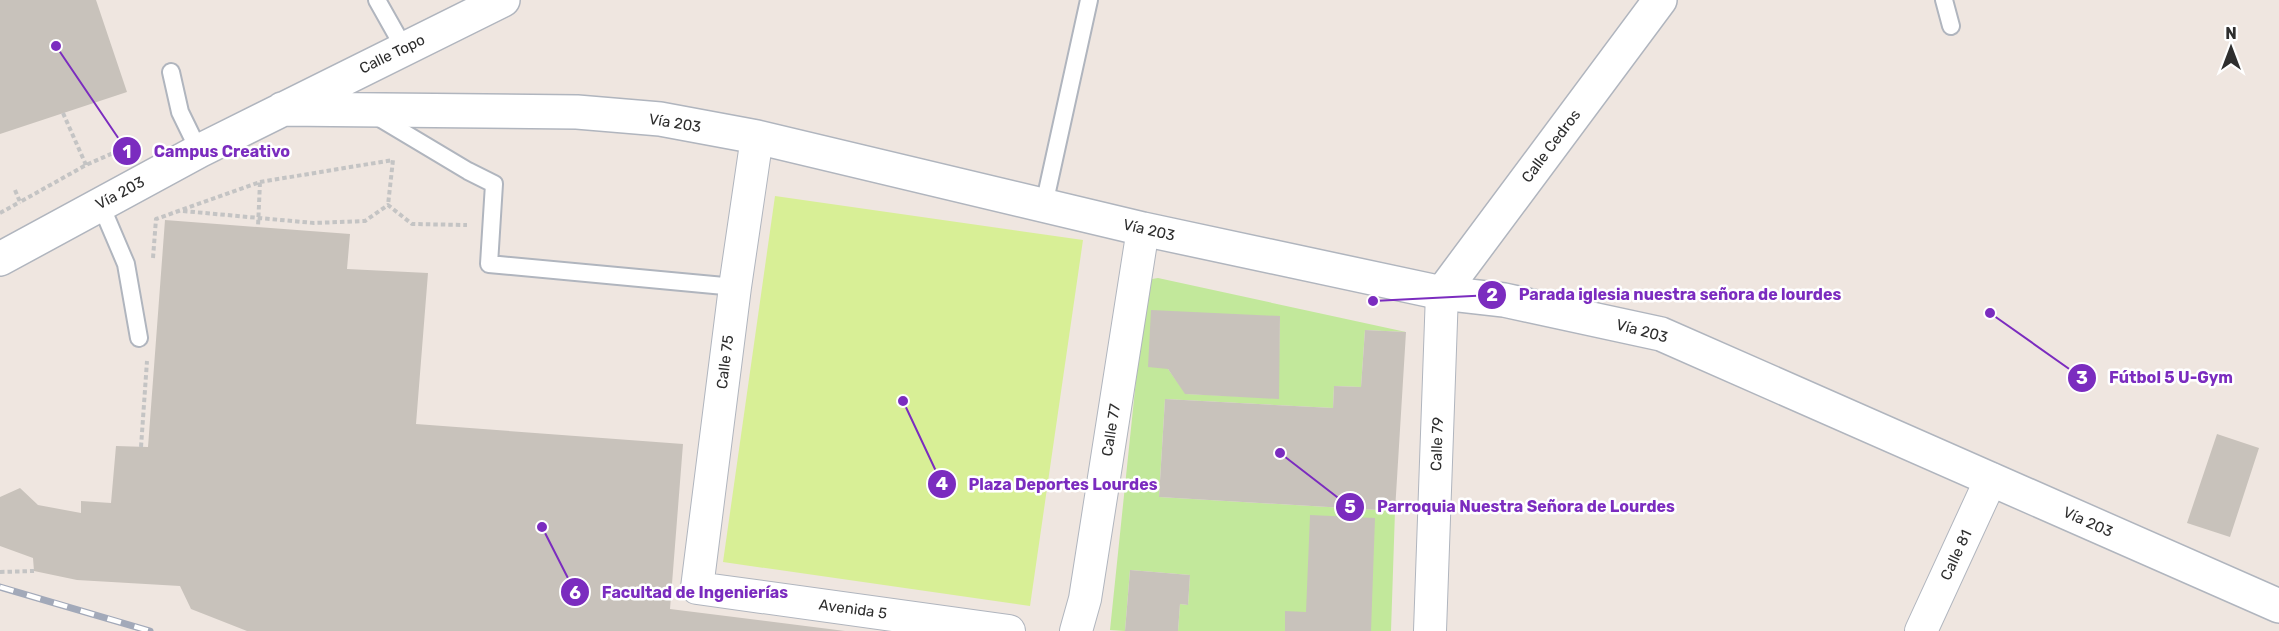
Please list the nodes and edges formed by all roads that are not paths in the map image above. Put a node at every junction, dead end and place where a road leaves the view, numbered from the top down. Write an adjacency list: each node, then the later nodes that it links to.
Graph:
1 (503, 0): 7 (main road, Calle Topo)
2 (1089, 0): 14 (lane)
3 (1660, 0): 18 (main road, Calle Cedros)
4 (1944, 0): 6 (lane)
5 (380, 6): 7 (lane)
6 (1951, 26)
7 (404, 48): 9 (main road, Calle Topo)
8 (171, 72): 12 (lane)
9 (282, 109): 10 (main road, Vía 203); 12 (main road, Vía 203)
10 (365, 110): 11 (main road, Vía 203); 17 (lane)
11 (757, 137): 14 (main road, Vía 203); 17 (street, Calle 75)
12 (199, 151): 13 (main road, Vía 203)
13 (100, 203): 16 (main road, Vía 203); 19 (lane)
14 (1044, 206): 15 (main road, Vía 203)
15 (1143, 229): 18 (main road, Vía 203); 24 (street, Calle 77)
16 (0, 259)
17 (735, 286): 21 (street, Calle 75)
18 (1442, 293): 20 (main road, Vía 203); 25 (street, Calle 79)
19 (143, 345)
20 (1991, 479): 22 (main road, Vía 203); 26 (street, Calle 81)
21 (697, 588): 23 (street, Avenida 5)
22 (2279, 606)
23 (1009, 631)
24 (1076, 631)
25 (1430, 631)
26 (1921, 631)

